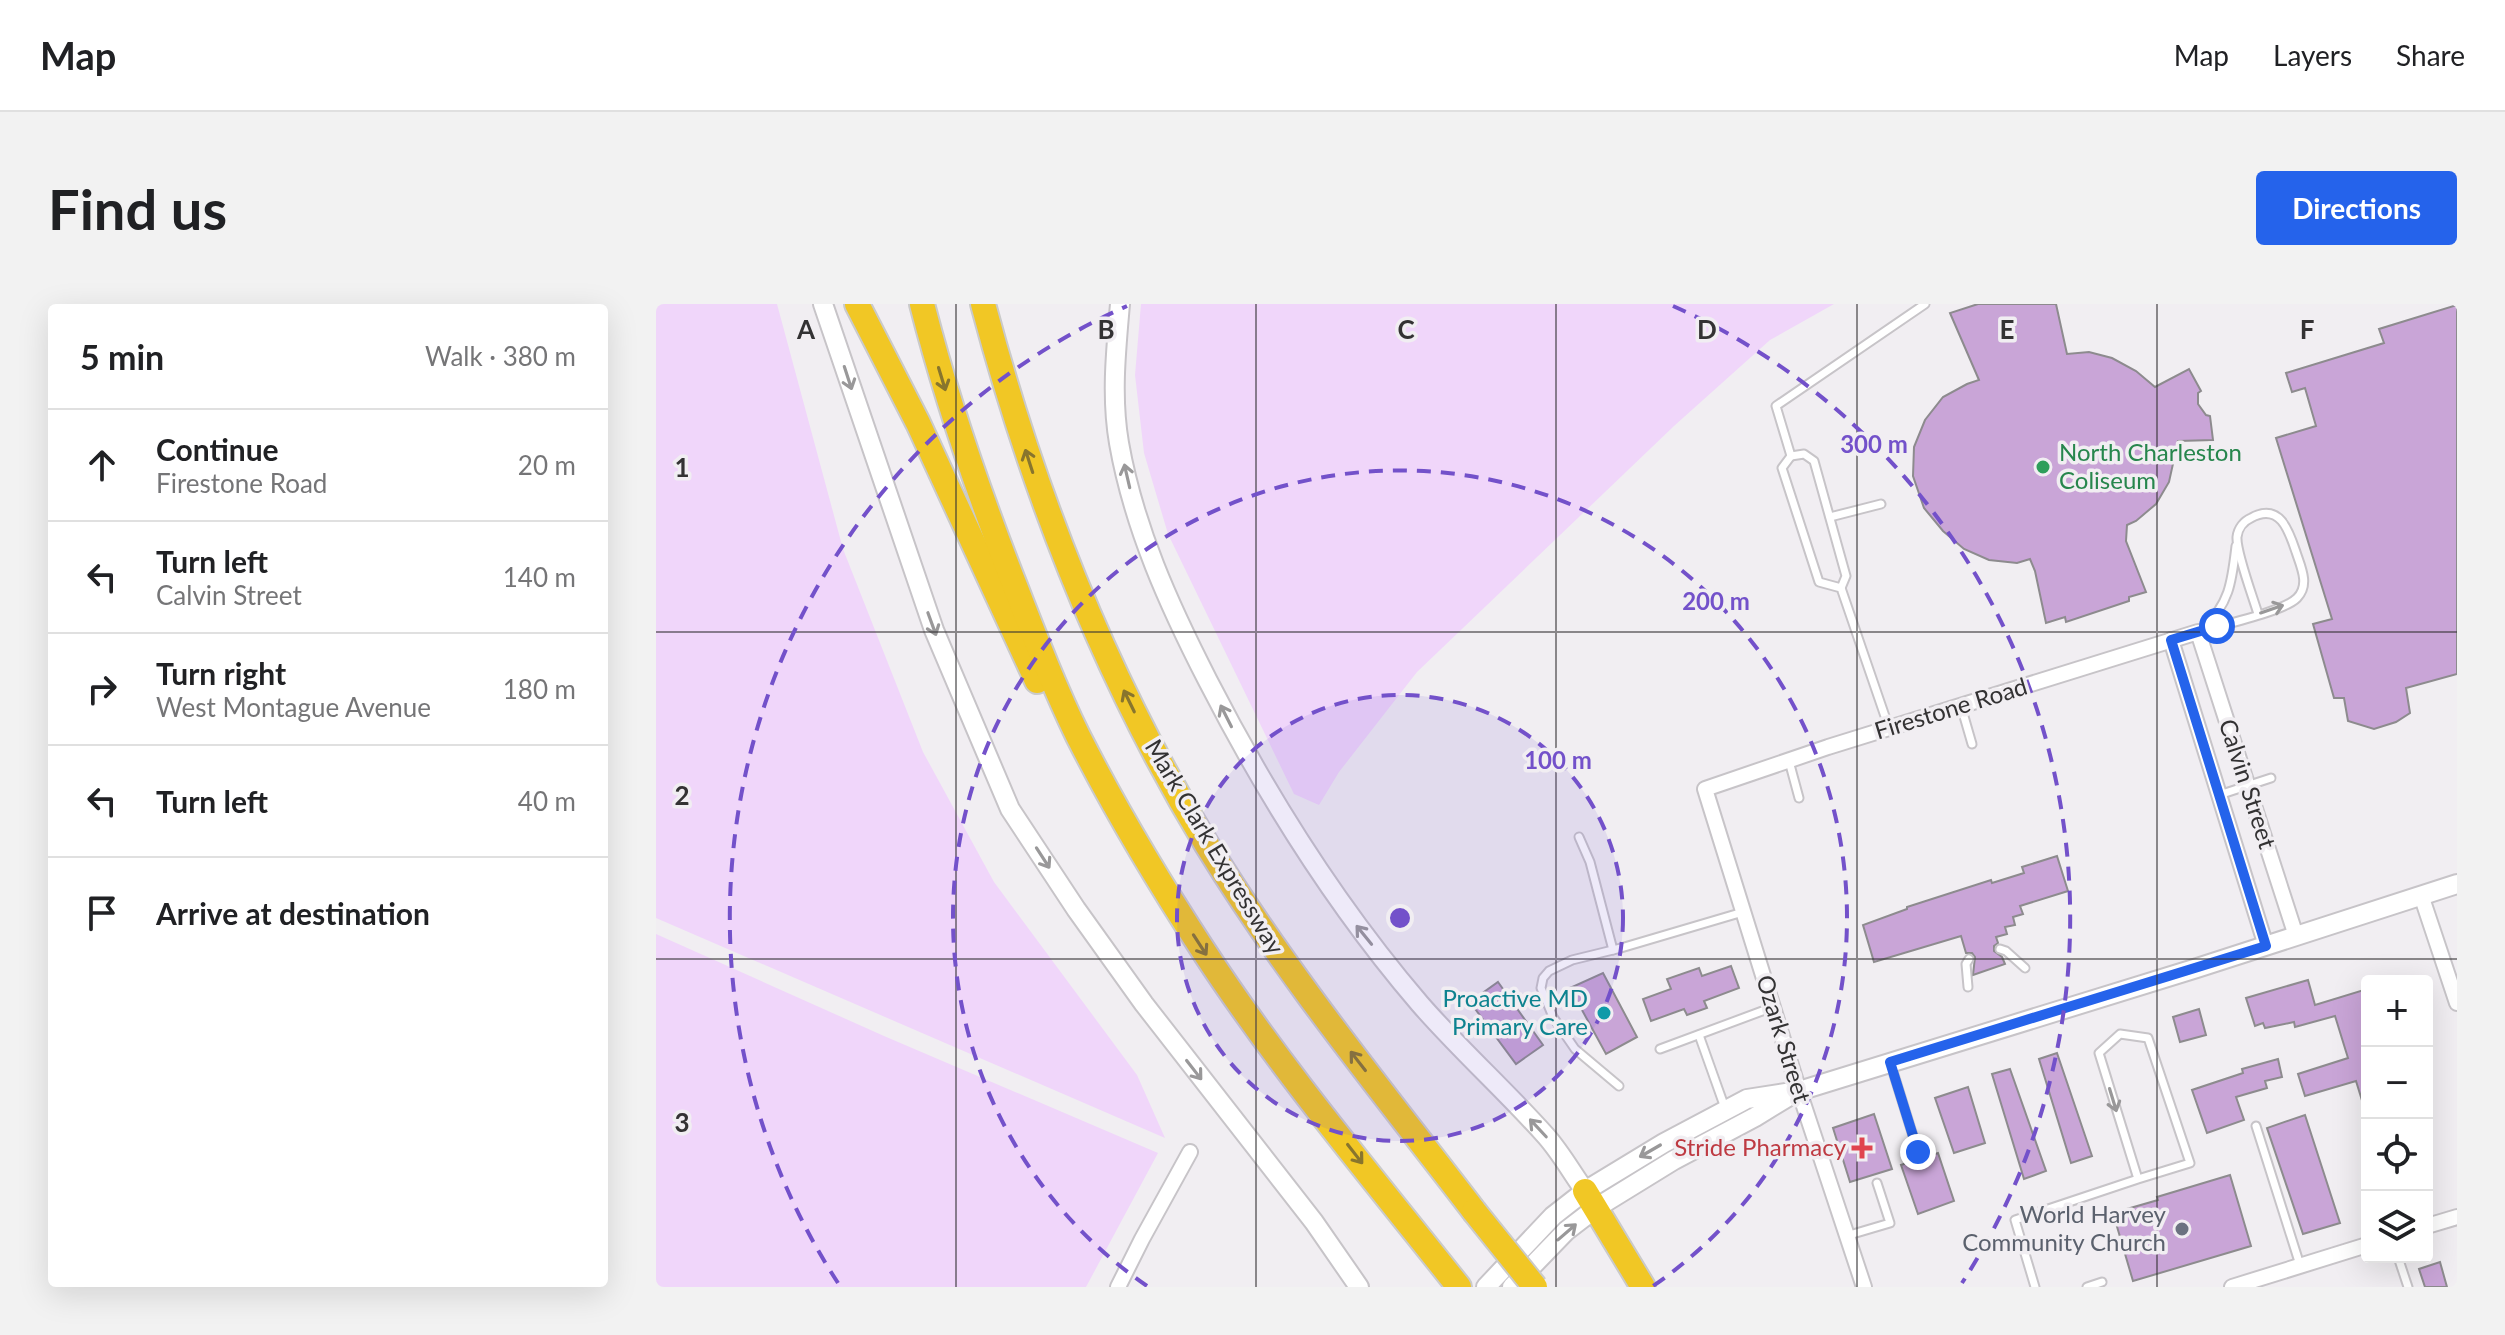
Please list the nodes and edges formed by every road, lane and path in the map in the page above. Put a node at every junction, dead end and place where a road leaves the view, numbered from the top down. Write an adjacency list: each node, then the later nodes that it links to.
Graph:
1 (823, 304): 58 (main road, one-way to 58)
2 (857, 304): 27 (highway)
3 (922, 304): 27 (highway, one-way to 27)
4 (983, 304): 62 (highway, Mark Clark Expressway, one-way to 4, bridge)
5 (1120, 304): 49 (main road, one-way to 5)
6 (1925, 304): 7 (lane)
7 (1791, 456): 9 (lane); 11 (lane)
8 (1881, 504): 9 (lane)
9 (1830, 517): 11 (lane)
10 (2237, 540): 12 (lane); 12 (lane, one-way to 10); 13 (lane)
11 (1841, 588): 16 (lane)
12 (2258, 614): 13 (lane)
13 (2198, 632): 14 (street, Firestone Road); 20 (street, Calvin Street)
14 (2171, 640): 15 (street, Firestone Road); 22 (street, Calvin Street)
15 (1961, 706): 16 (street, Firestone Road); 17 (lane)
16 (1889, 728): 18 (street, Firestone Road)
17 (1972, 744)
18 (1789, 761): 21 (street, Firestone Road); 23 (lane)
19 (2271, 778): 20 (lane)
20 (2247, 786): 22 (lane); 29 (street, Calvin Street)
21 (1705, 789): 28 (street, Ozark Street)
22 (2218, 795): 30 (street, Calvin Street)
23 (1799, 798)
24 (1579, 837): 32 (lane)
25 (2457, 884): 26 (main road)
26 (2421, 895): 29 (main road); 36 (street)
27 (1171, 900): 59 (highway, one-way to 59)
28 (1743, 912): 32 (lane); 37 (street, Ozark Street)
29 (2296, 936): 30 (main road)
30 (2266, 946): 40 (main road)
31 (2000, 949): 34 (lane)
32 (1613, 950): 41 (lane)
33 (1969, 959): 35 (lane)
34 (2025, 968)
35 (1968, 987)
36 (2457, 1003)
37 (1773, 1007): 38 (lane); 42 (street, Ozark Street)
38 (1699, 1035): 39 (lane); 43 (lane)
39 (1660, 1049)
40 (1890, 1062): 42 (main road); 46 (lane)
41 (1619, 1086)
42 (1799, 1091): 43 (main road); 49 (main road); 52 (street, Ozark Street)
43 (1726, 1110): 49 (main road, one-way to 49)
44 (2256, 1126): 55 (lane)
45 (1190, 1152): 57 (street)
46 (1918, 1152)
47 (2138, 1179): 47 (lane, one-way to 47); 65 (lane)
48 (1877, 1183): 52 (lane)
49 (1590, 1199): 60 (main road); 61 (main road, one-way to 49); 63 (highway)
50 (2457, 1217): 51 (street)
51 (2433, 1224)
52 (1846, 1236): 64 (street, Ozark Street)
53 (2361, 1247): 55 (street)
54 (2400, 1263): 68 (lane)
55 (2300, 1266): 67 (street)
56 (2102, 1282): 66 (lane)
57 (1118, 1287)
58 (1359, 1287)
59 (1459, 1287)
60 (1486, 1287)
61 (1512, 1287)
62 (1535, 1287)
63 (1643, 1287)
64 (1864, 1287)
65 (2035, 1287)
66 (2087, 1287)
67 (2232, 1287)
68 (2408, 1287)

